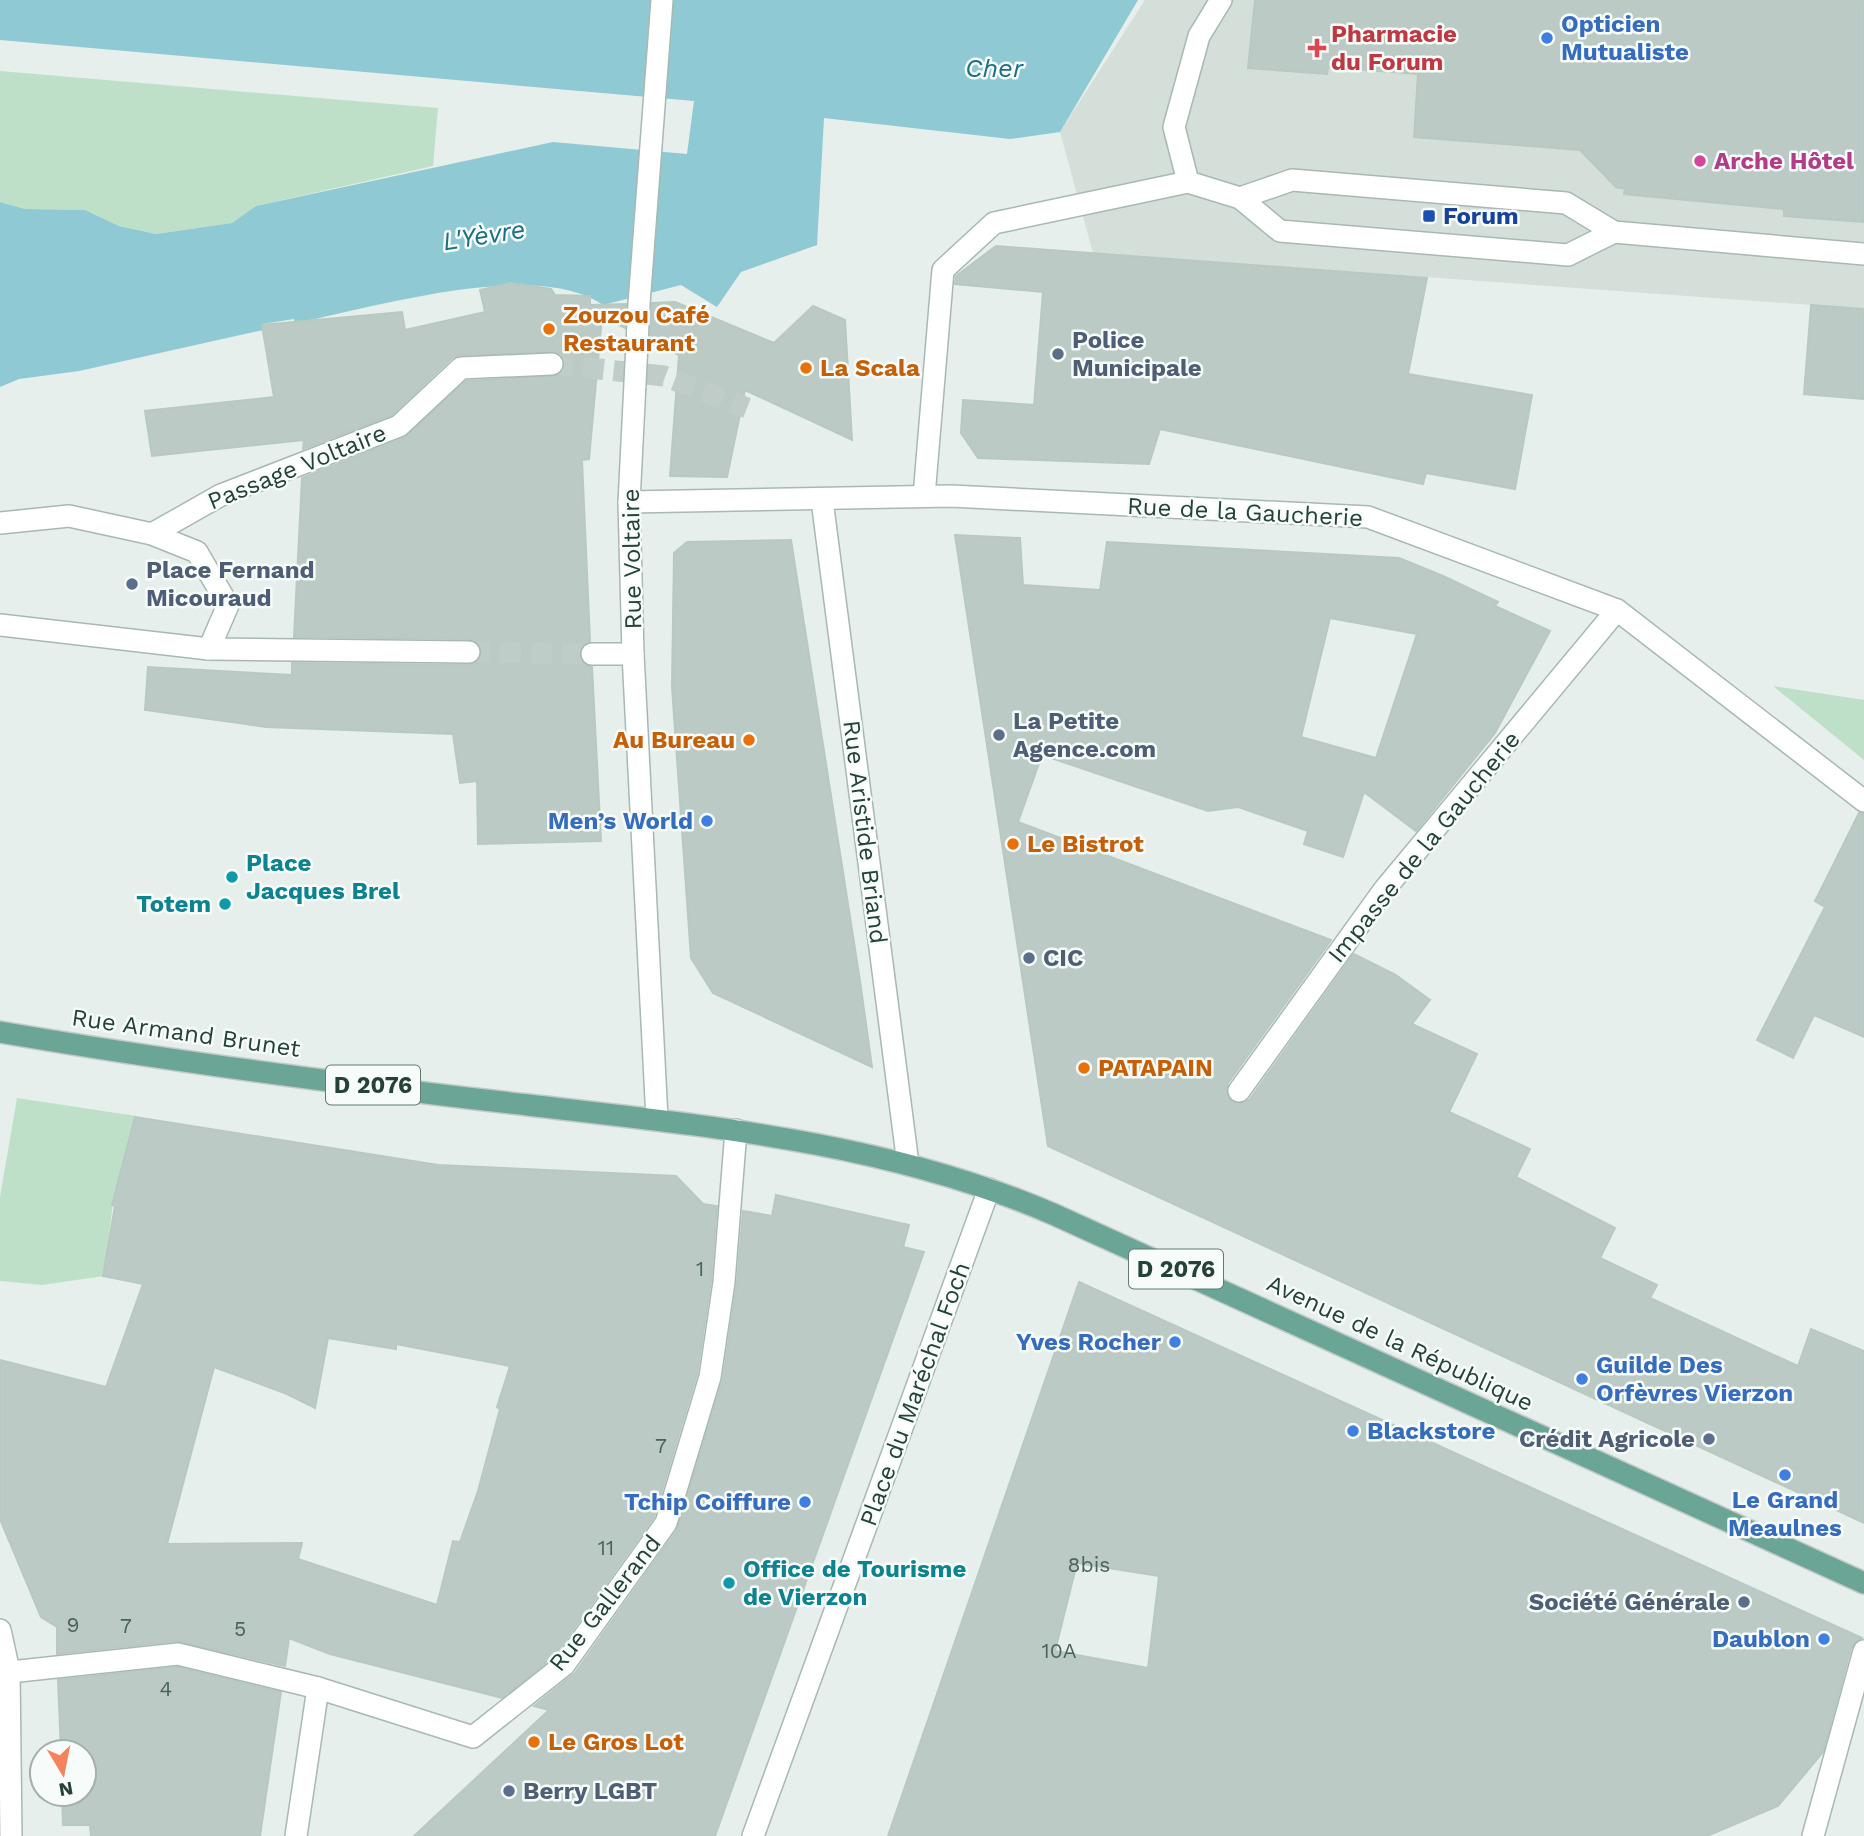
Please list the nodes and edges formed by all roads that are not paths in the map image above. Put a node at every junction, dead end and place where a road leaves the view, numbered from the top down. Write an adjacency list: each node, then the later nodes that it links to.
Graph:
1 (662, 0): 10 (street, Rue Voltaire)
2 (1221, 0): 3 (street)
3 (1188, 182): 4 (street); 8 (street)
4 (1240, 198): 5 (street); 5 (street)
5 (1614, 232): 6 (street)
6 (1864, 254)
7 (552, 364): 12 (street, Passage Voltaire)
8 (924, 496): 9 (street, Rue de la Gaucherie); 13 (street, Rue de la Gaucherie)
9 (822, 500): 10 (street, Rue de la Gaucherie); 24 (street, Rue Aristide Briand)
10 (629, 502): 18 (street, Rue Voltaire)
11 (0, 523): 12 (street)
12 (152, 534): 15 (street)
13 (1617, 610): 19 (street, Rue de la Gaucherie); 21 (street, Impasse de la Gaucherie)
14 (0, 625): 15 (street)
15 (209, 649): 16 (street)
16 (469, 652)
17 (592, 654): 18 (street)
18 (634, 654): 22 (street, Rue Voltaire)
19 (1864, 801)
20 (0, 1032): 22 (main road, Rue Armand Brunet / D 2076)
21 (1238, 1091)
22 (657, 1119): 23 (main road, D 2076)
23 (736, 1129): 24 (main road, D 2076); 30 (street, Rue Gallerand)
24 (908, 1164): 25 (main road, Avenue de la République / D 2076)
25 (989, 1189): 26 (main road, Avenue de la République / D 2076); 33 (street, Place du Maréchal Foch)
26 (1864, 1583)
27 (0, 1630): 29 (street)
28 (1864, 1651): 34 (street)
29 (5, 1672): 30 (street); 31 (street)
30 (318, 1688): 32 (street)
31 (11, 1836)
32 (296, 1836)
33 (753, 1836)
34 (1813, 1836)

